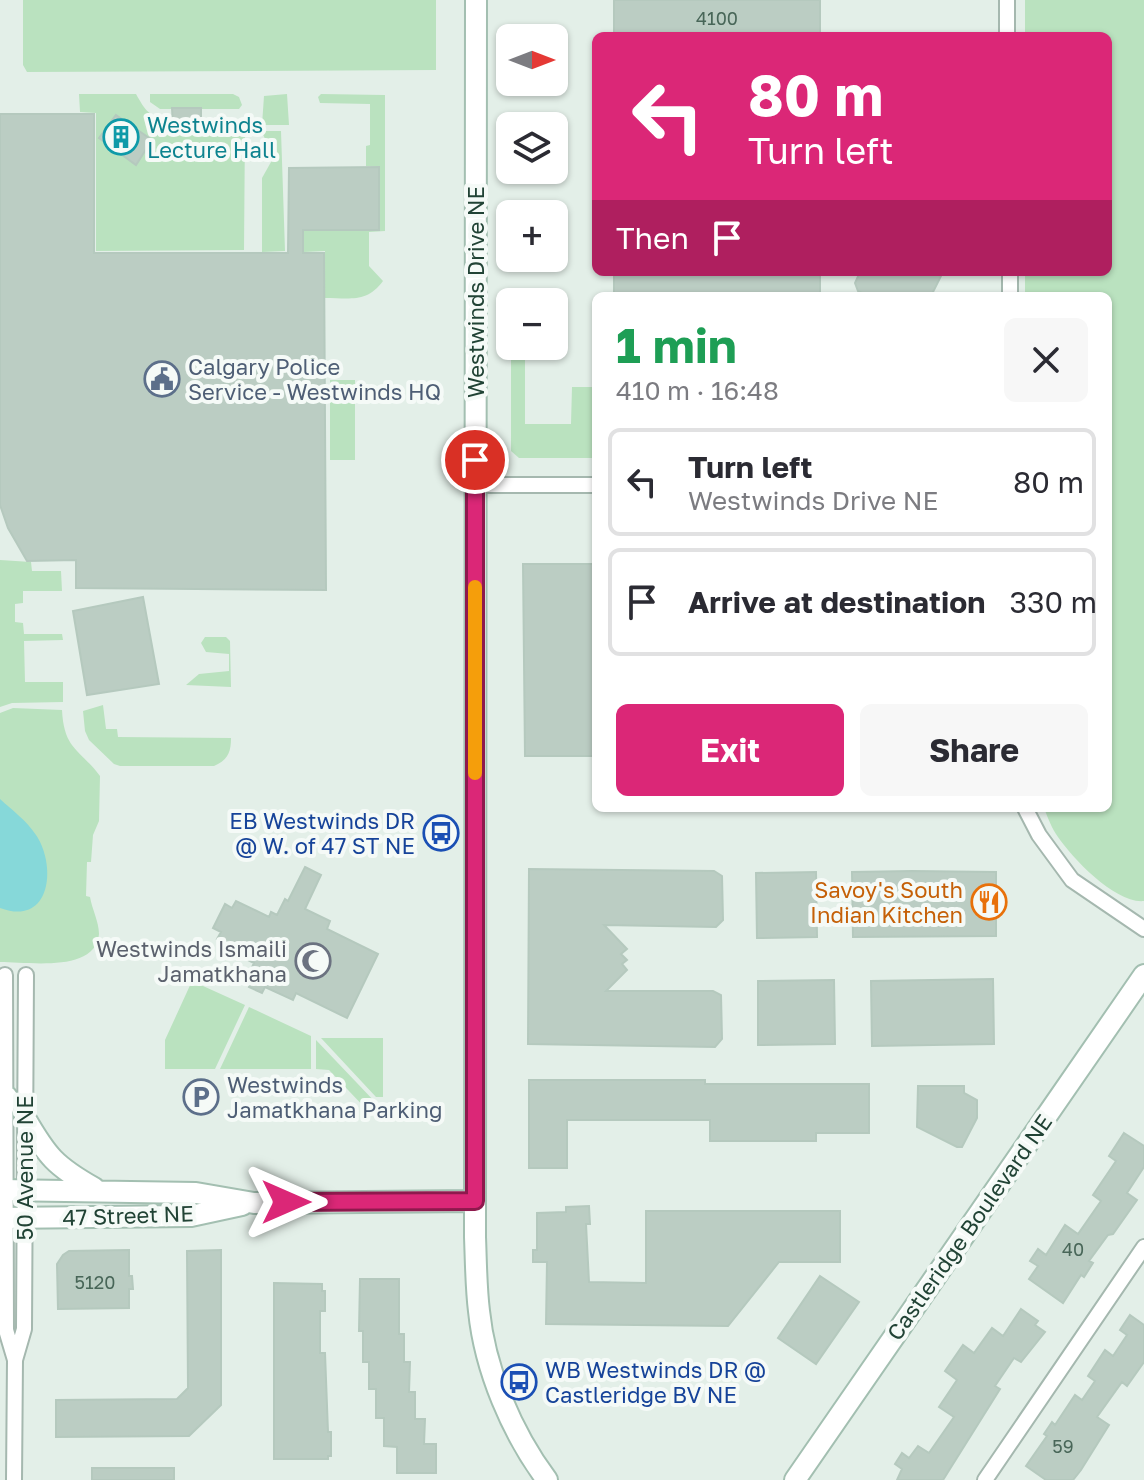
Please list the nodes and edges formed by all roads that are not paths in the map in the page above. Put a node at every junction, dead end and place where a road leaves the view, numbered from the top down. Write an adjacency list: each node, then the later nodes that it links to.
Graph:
1 (476, 0): 4 (street, Westwinds Drive NE)
2 (1007, 0): 3 (street)
3 (1007, 32)
4 (475, 485): 5 (street); 17 (street, Westwinds Drive NE)
5 (592, 485)
6 (1027, 812): 7 (street)
7 (1144, 929)
8 (5, 975): 11 (street, 50 Avenue NE)
9 (26, 975): 14 (street, 50 Avenue NE)
10 (1144, 975): 23 (street, Castleridge Boulevard NE)
11 (3, 1025): 12 (street, 50 Avenue NE)
12 (7, 1097): 13 (street); 15 (street, 50 Avenue NE)
13 (0, 1117)
14 (25, 1118): 15 (street, 50 Avenue NE); 16 (street)
15 (10, 1190): 16 (street, 47 Street NE); 19 (street, 50 Avenue NE)
16 (97, 1190): 18 (street, 47 Street NE)
17 (475, 1201): 18 (street, 47 Street NE); 22 (street, Westwinds Drive NE)
18 (254, 1203): 19 (street, 47 Street NE)
19 (10, 1218): 21 (street, 50 Avenue NE)
20 (1144, 1247): 24 (street)
21 (14, 1480)
22 (547, 1480)
23 (795, 1480)
24 (985, 1480)

